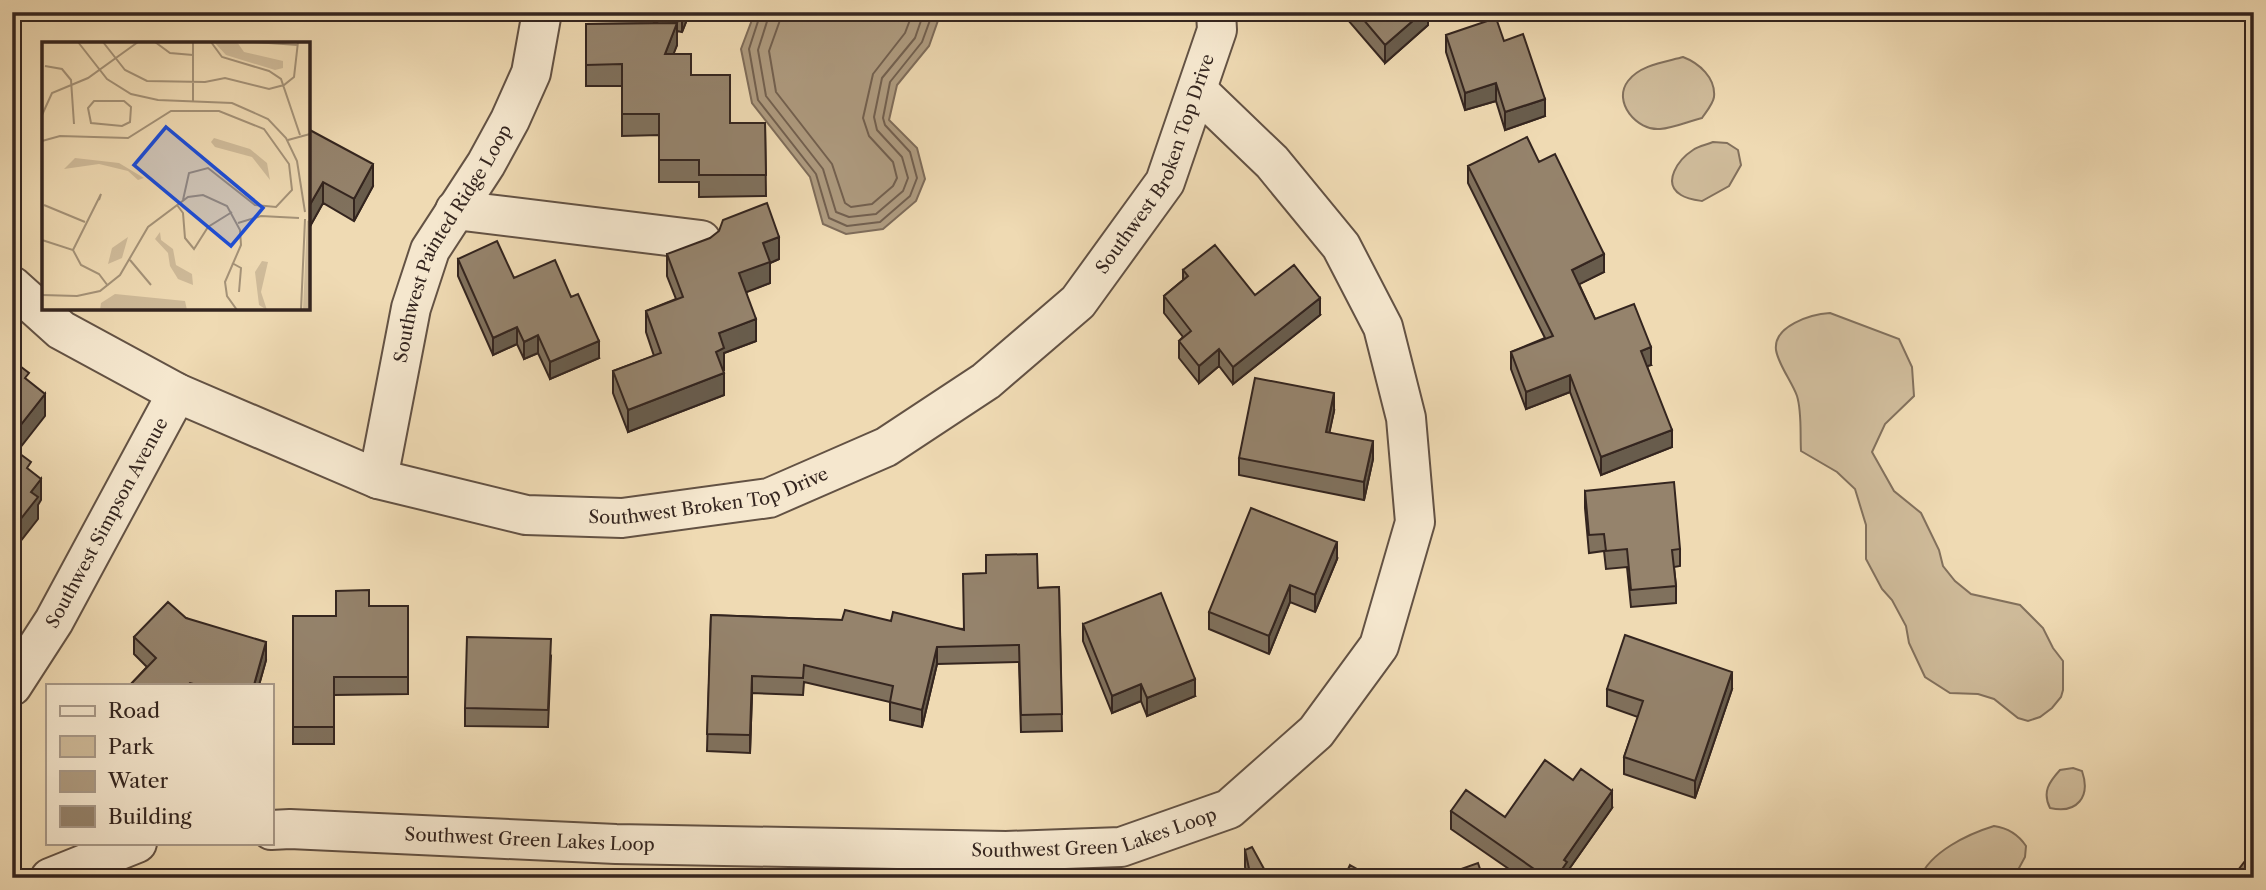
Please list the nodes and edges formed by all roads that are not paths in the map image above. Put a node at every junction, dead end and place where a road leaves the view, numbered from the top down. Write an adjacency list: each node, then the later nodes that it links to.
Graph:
1 (542, 12): 4 (street, Southwest Painted Ridge Loop)
2 (1216, 12): 3 (street, Southwest Broken Top Drive)
3 (1197, 90): 8 (street, Southwest Broken Top Drive); 10 (street, Southwest Green Lakes Loop)
4 (455, 210): 5 (street); 8 (street, Southwest Painted Ridge Loop)
5 (701, 240)
6 (12, 286): 7 (street, Southwest Broken Top Drive)
7 (177, 393): 8 (street, Southwest Broken Top Drive); 9 (street, Southwest Simpson Avenue)
8 (378, 479)
9 (12, 686)
10 (273, 830)
11 (134, 844): 12 (street)
12 (50, 878)

